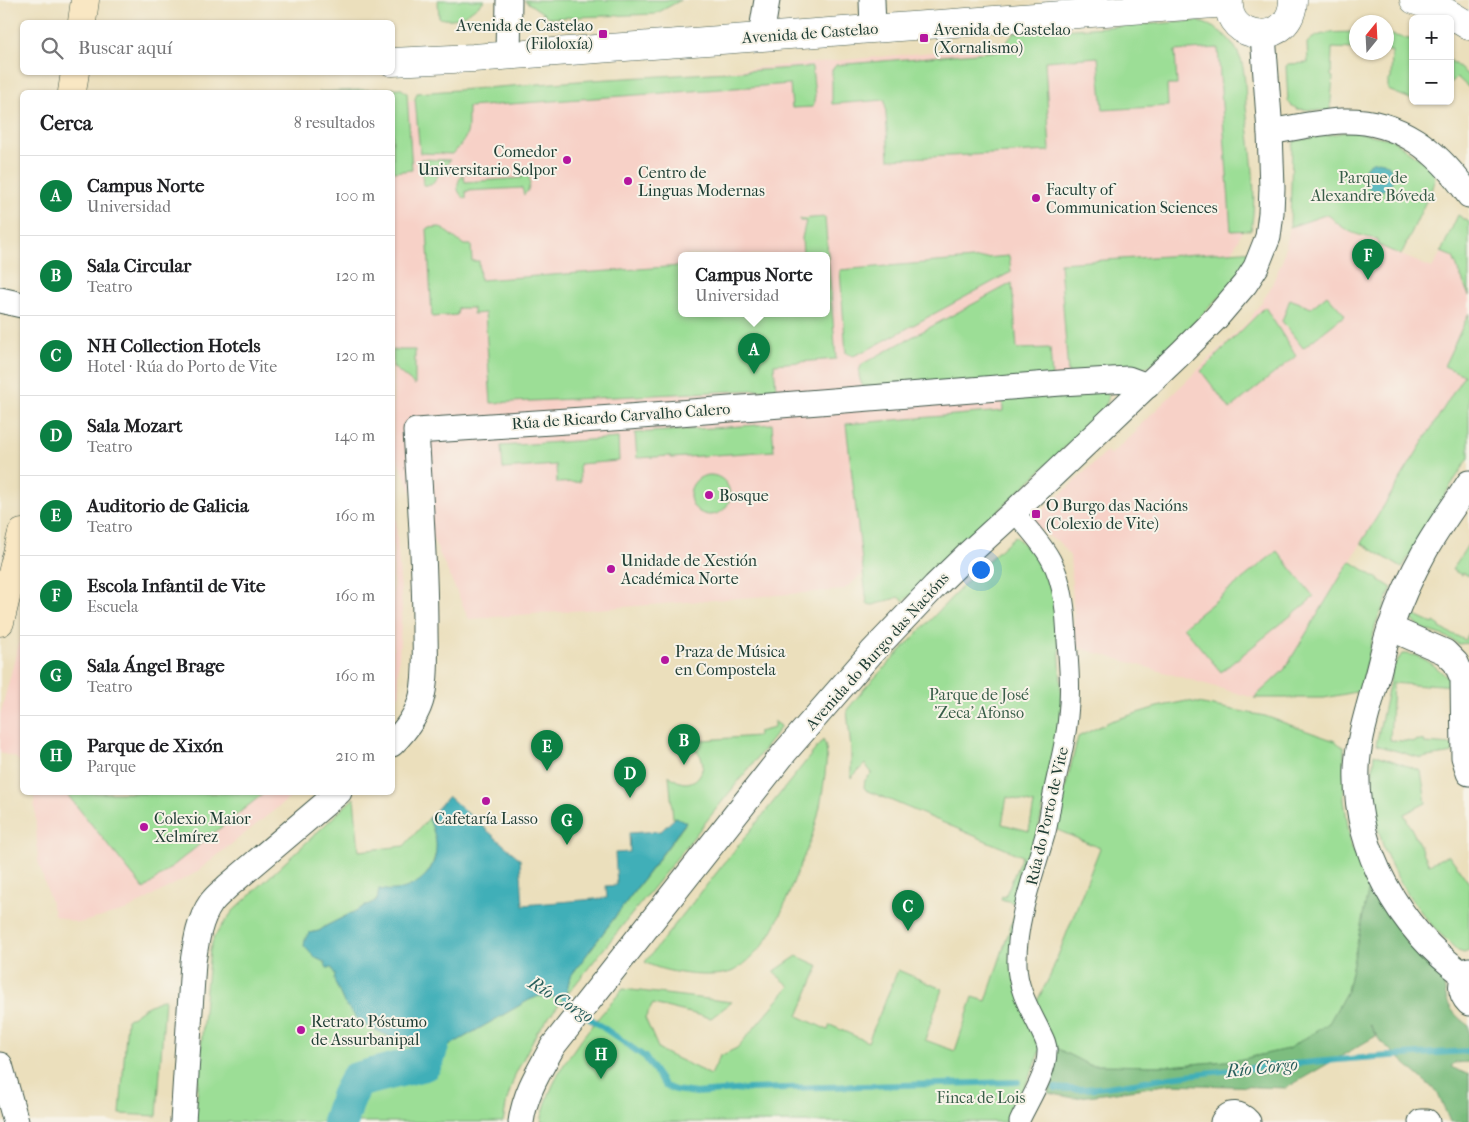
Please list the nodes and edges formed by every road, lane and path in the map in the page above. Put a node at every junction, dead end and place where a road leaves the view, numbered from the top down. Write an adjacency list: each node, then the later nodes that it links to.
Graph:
1 (85, 0): 8 (main road)
2 (509, 0): 13 (street)
3 (766, 0): 12 (street)
4 (872, 0): 10 (street)
5 (1293, 0): 11 (street)
6 (1414, 0): 9 (street)
7 (1228, 2): 10 (street, Avenida de Castelao); 11 (street)
8 (82, 20)
9 (1469, 26)
10 (873, 29): 12 (street, Avenida de Castelao)
11 (1264, 35): 17 (street, Avenida do Burgo das Nacións)
12 (761, 36): 13 (street, Avenida de Castelao)
13 (508, 55): 14 (street, Avenida de Castelao)
14 (395, 62)
15 (75, 75): 16 (main road)
16 (72, 90)
17 (1270, 132): 18 (street); 21 (street, Avenida do Burgo das Nacións)
18 (1469, 195)
19 (0, 300): 20 (street)
20 (20, 305)
21 (1147, 386): 23 (street, Avenida do Burgo das Nacións); 27 (street, Rúa de Ricardo Carvalho Calero)
22 (1469, 483): 26 (street)
23 (1014, 512): 35 (street, Avenida do Burgo das Nacións); 36 (street, Rúa do Porto de Vite)
24 (20, 540): 25 (main road)
25 (0, 622)
26 (1390, 628): 28 (street); 30 (street)
27 (395, 741)
28 (1469, 774)
29 (335, 795): 34 (street)
30 (1466, 972): 31 (street)
31 (1469, 1003)
32 (0, 1064): 33 (street)
33 (16, 1122)
34 (182, 1122)
35 (521, 1122)
36 (1019, 1122)
37 (1223, 1122): 38 (street)
38 (1248, 1122)
39 (1421, 1122): 40 (street)
40 (1428, 1122)

